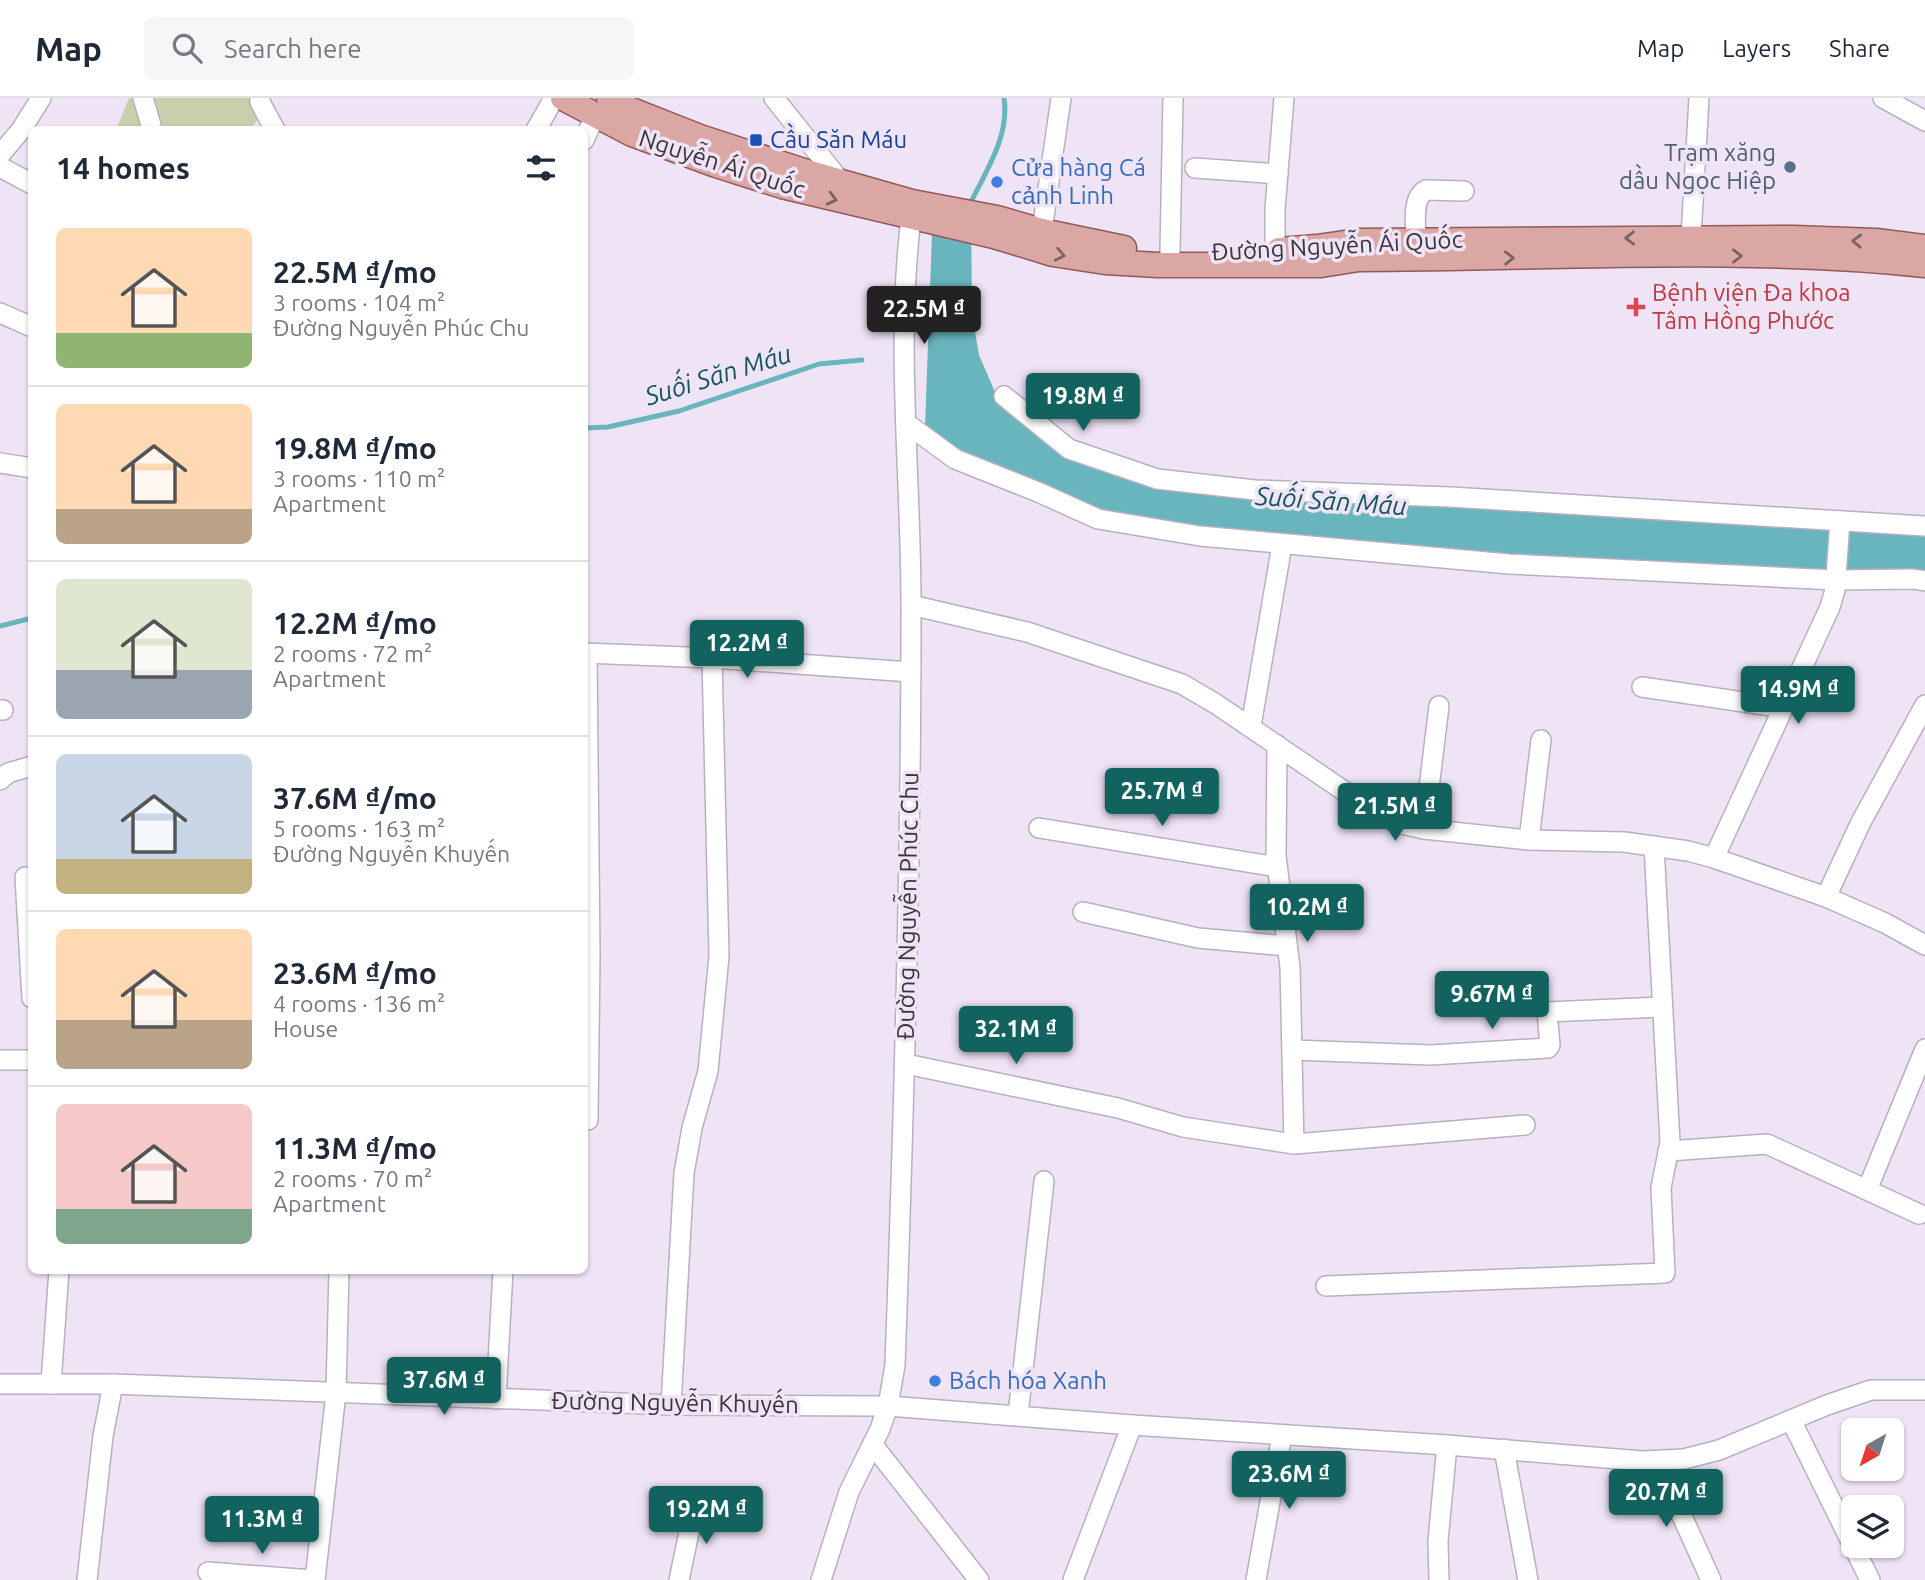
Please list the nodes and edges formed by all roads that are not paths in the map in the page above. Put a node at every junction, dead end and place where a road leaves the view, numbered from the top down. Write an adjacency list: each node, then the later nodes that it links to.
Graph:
1 (41, 98): 18 (street)
2 (144, 98): 14 (street)
3 (260, 98): 15 (street)
4 (554, 98): 16 (street)
5 (563, 98): 12 (main road, Nguyễn Ái Quốc)
6 (774, 98): 23 (street)
7 (1061, 98): 27 (street)
8 (1173, 98): 32 (street)
9 (1284, 98): 21 (street)
10 (1699, 98): 28 (street)
11 (1883, 98): 13 (street)
12 (602, 107): 17 (street); 23 (main road, Nguyễn Ái Quốc); 25 (main road, Nguyễn Ái Quốc, one-way to 25)
13 (1925, 121)
14 (151, 125)
15 (273, 126)
16 (538, 126)
17 (588, 132)
18 (0, 155)
19 (0, 167): 22 (street)
20 (1195, 168): 21 (street)
21 (1278, 174): 30 (street)
22 (28, 182)
23 (841, 182): 25 (main road, Đường Nguyễn Ái Quốc)
24 (1464, 191): 31 (street)
25 (912, 212): 26 (main road, Đường Nguyễn Ái Quốc); 37 (street, Đường Nguyễn Phúc Chu)
26 (995, 227): 27 (main road, Đường Nguyễn Ái Quốc); 31 (main road, Đường Nguyễn Ái Quốc, one-way to 31)
27 (1042, 232): 32 (main road, Đường Nguyễn Ái Quốc)
28 (1691, 237): 29 (main road, Đường Nguyễn Ái Quốc, one-way to 28); 31 (main road, Đường Nguyễn Ái Quốc, one-way to 31)
29 (1925, 247)
30 (1275, 250): 31 (main road, Đường Nguyễn Ái Quốc); 32 (main road, Đường Nguyễn Ái Quốc)
31 (1409, 250): 33 (main road, Đường Nguyễn Ái Quốc, one-way to 33)
32 (1170, 252)
33 (1925, 265)
34 (0, 313): 35 (street)
35 (28, 325)
36 (1004, 396): 40 (street)
37 (906, 423): 42 (street); 45 (street, Đường Nguyễn Phúc Chu)
38 (0, 463): 39 (street)
39 (28, 467)
40 (1840, 521): 41 (street); 43 (street)
41 (1925, 526)
42 (1282, 545): 43 (street); 53 (street)
43 (1836, 580): 44 (street); 52 (street)
44 (1925, 581)
45 (911, 605): 48 (street, Đường Nguyễn Phúc Chu); 53 (street)
46 (588, 653): 47 (street)
47 (712, 658): 48 (street); 94 (street)
48 (911, 672): 76 (street, Đường Nguyễn Phúc Chu)
49 (1642, 687): 52 (street)
50 (1925, 705): 66 (street)
51 (1439, 706): 60 (street)
52 (1784, 708): 63 (street)
53 (1251, 726): 55 (street)
54 (1541, 740): 61 (street)
55 (1277, 745): 60 (street); 64 (street)
56 (28, 767): 57 (street)
57 (0, 780)
58 (588, 798): 77 (street)
59 (1039, 828): 64 (street)
60 (1424, 829): 61 (street)
61 (1529, 839): 62 (street)
62 (1654, 846): 63 (street); 71 (street)
63 (1714, 858): 66 (street)
64 (1278, 867): 70 (street)
65 (25, 877): 68 (street)
66 (1826, 897): 69 (street)
67 (1083, 912): 70 (street)
68 (28, 929)
69 (1925, 945)
70 (1287, 946): 73 (street)
71 (1662, 1007): 73 (street); 80 (street)
72 (1925, 1049): 82 (street)
73 (1292, 1050): 79 (street)
74 (28, 1059): 75 (street)
75 (0, 1060)
76 (906, 1064): 79 (street); 95 (street, Đường Nguyễn Phúc Chu)
77 (588, 1120)
78 (1525, 1125): 79 (street)
79 (1294, 1144)
80 (1668, 1151): 82 (street); 87 (street)
81 (1044, 1181): 96 (street)
82 (1867, 1190): 83 (street)
83 (1919, 1214)
84 (59, 1274): 89 (street)
85 (339, 1274): 92 (street)
86 (503, 1274): 93 (street)
87 (1326, 1286)
88 (0, 1384): 89 (street, Đường Nguyễn Khuyến)
89 (51, 1384): 90 (street, Đường Nguyễn Khuyến)
90 (113, 1384): 92 (street, Đường Nguyễn Khuyến); 106 (street)
91 (1925, 1390): 97 (street, Đường Nguyễn Khuyến)
92 (337, 1393): 93 (street, Đường Nguyễn Khuyến); 107 (street)
93 (496, 1399): 94 (street, Đường Nguyễn Khuyến)
94 (671, 1405): 95 (street, Đường Nguyễn Khuyến)
95 (888, 1406): 96 (street, Đường Nguyễn Khuyến); 100 (street, Đường Nguyễn Phúc Chu)
96 (1018, 1415): 98 (street, Đường Nguyễn Khuyến)
97 (1791, 1420): 103 (street, Đường Nguyễn Khuyến); 116 (street)
98 (1132, 1425): 99 (street, Đường Nguyễn Khuyến); 111 (street)
99 (1282, 1435): 101 (street, Đường Nguyễn Khuyến); 112 (street)
100 (873, 1445): 109 (street, Đường Nguyễn Phúc Chu); 110 (street)
101 (1447, 1445): 102 (street, Đường Nguyễn Khuyến); 113 (street)
102 (1504, 1450): 103 (street, Đường Nguyễn Khuyến); 114 (street)
103 (1657, 1461): 115 (street)
104 (695, 1504): 108 (street)
105 (208, 1572): 107 (street)
106 (87, 1580)
107 (314, 1580)
108 (679, 1580)
109 (821, 1580)
110 (979, 1580)
111 (1073, 1580)
112 (1256, 1580)
113 (1439, 1580)
114 (1528, 1580)
115 (1711, 1580)
116 (1870, 1580)

